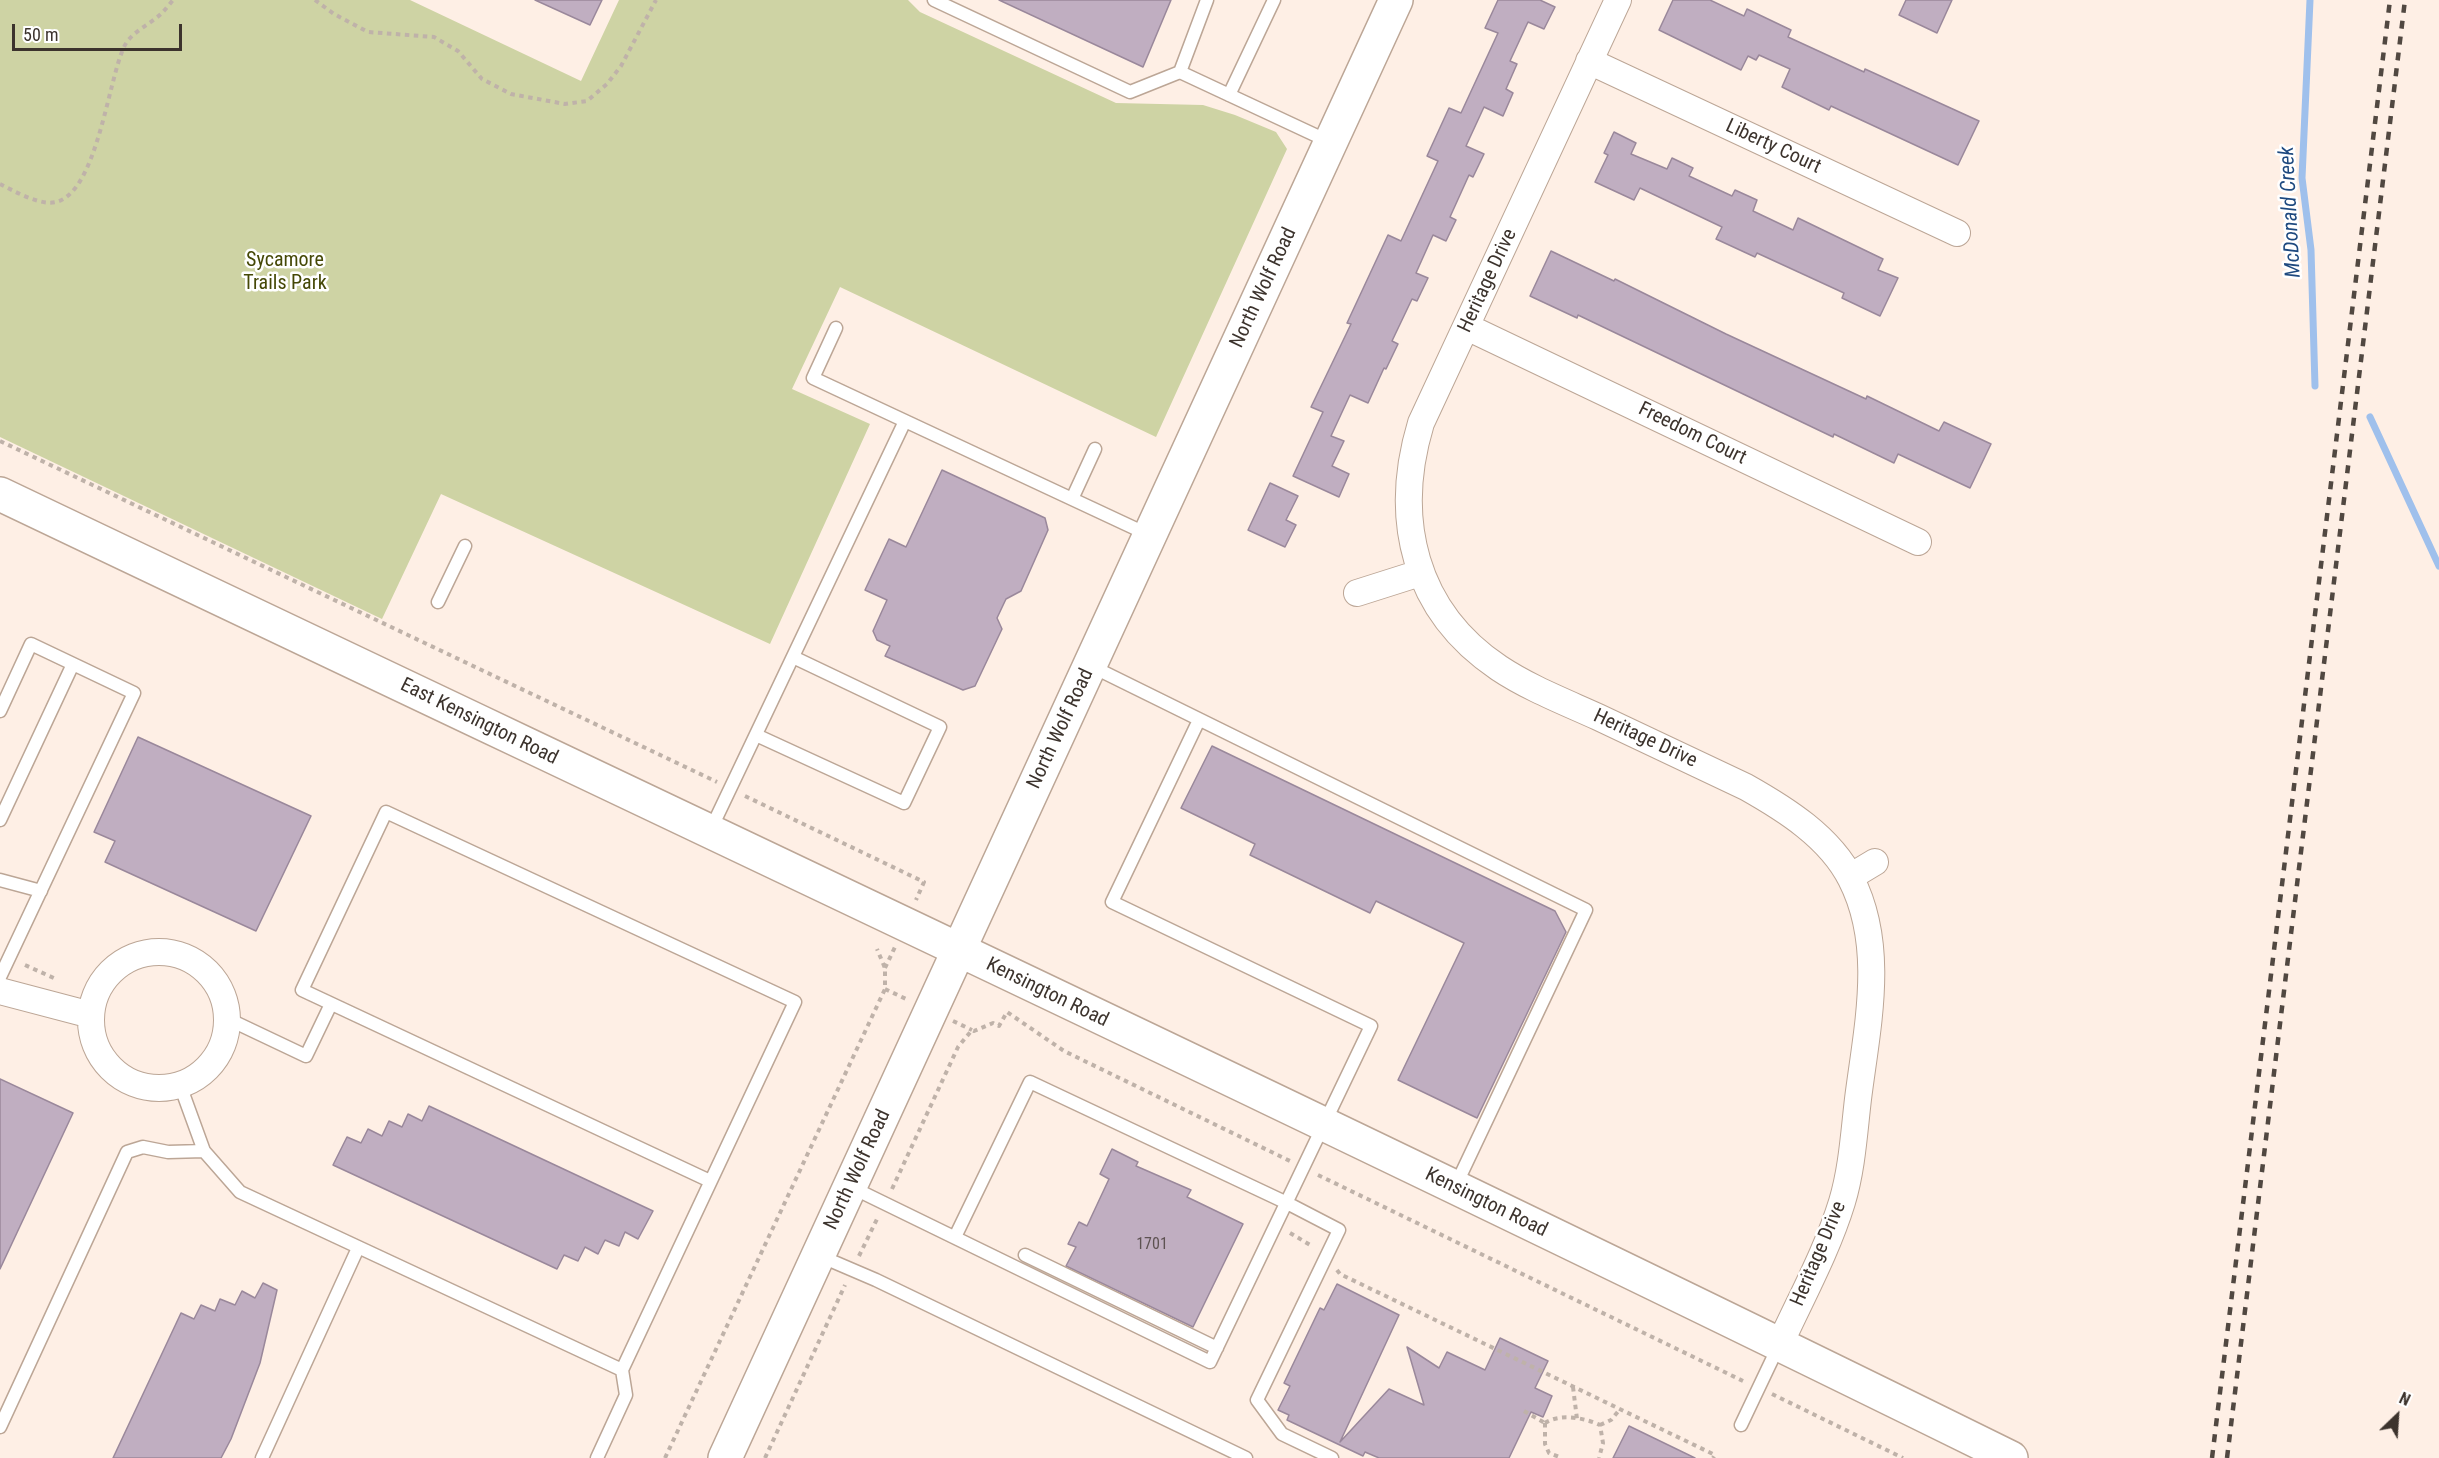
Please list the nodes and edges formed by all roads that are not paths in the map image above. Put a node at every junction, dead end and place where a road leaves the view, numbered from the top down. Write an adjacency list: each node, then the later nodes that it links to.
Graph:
1 (934, 0): 7 (lane)
2 (1206, 0): 7 (lane)
3 (1274, 0): 8 (lane)
4 (1396, 0): 9 (main road, North Wolf Road)
5 (1618, 0): 6 (street, Heritage Drive)
6 (1589, 61): 10 (street, Liberty Court); 11 (street, Heritage Drive)
7 (1180, 72): 8 (lane)
8 (1229, 95): 9 (lane)
9 (1331, 142): 17 (main road, North Wolf Road)
10 (1957, 233)
11 (1467, 327): 18 (street, Freedom Court); 20 (street, Heritage Drive)
12 (836, 328): 13 (lane)
13 (906, 421): 16 (lane); 23 (lane)
14 (1095, 449): 16 (lane)
15 (0, 494): 30 (main road, East Kensington Road)
16 (1072, 499): 17 (lane)
17 (1150, 536): 25 (main road, North Wolf Road)
18 (1918, 542)
19 (465, 546): 22 (lane)
20 (1420, 573): 21 (street); 32 (street, Heritage Drive)
21 (1357, 593)
22 (438, 602)
23 (793, 657): 28 (lane); 28 (lane)
24 (73, 664): 26 (lane); 29 (lane); 34 (lane)
25 (1090, 666): 27 (lane); 35 (main road, North Wolf Road)
26 (0, 711)
27 (1199, 720): 42 (lane); 46 (lane)
28 (756, 735): 30 (lane)
29 (0, 820)
30 (710, 832): 35 (main road, East Kensington Road)
31 (1875, 862): 32 (street)
32 (1850, 877): 52 (street, Heritage Drive)
33 (0, 880): 34 (lane)
34 (41, 891): 36 (lane)
35 (959, 950): 42 (main road, Kensington Road); 45 (main road, North Wolf Road)
36 (0, 977)
37 (0, 991): 39 (street)
38 (331, 1004): 40 (lane); 44 (lane); 44 (lane)
39 (93, 1006): 40 (street); 41 (street)
40 (228, 1019): 41 (street)
41 (180, 1085): 43 (lane)
42 (1325, 1126): 46 (main road, Kensington Road); 47 (lane)
43 (204, 1151): 49 (lane); 56 (lane)
44 (710, 1181): 54 (lane)
45 (850, 1186): 48 (lane); 50 (main road, North Wolf Road)
46 (1455, 1188): 52 (main road, Kensington Road)
47 (1287, 1203): 48 (lane); 53 (lane); 61 (lane)
48 (955, 1237): 53 (lane)
49 (358, 1248): 54 (lane); 57 (lane)
50 (819, 1255): 59 (main road, North Wolf Road); 60 (lane)
51 (1025, 1255): 53 (lane)
52 (1780, 1344): 55 (lane); 62 (main road, Kensington Road)
53 (1216, 1348)
54 (622, 1370): 58 (lane)
55 (1741, 1425)
56 (0, 1427)
57 (262, 1458)
58 (597, 1458)
59 (725, 1458)
60 (1246, 1458)
61 (1332, 1458)
62 (2011, 1458)

